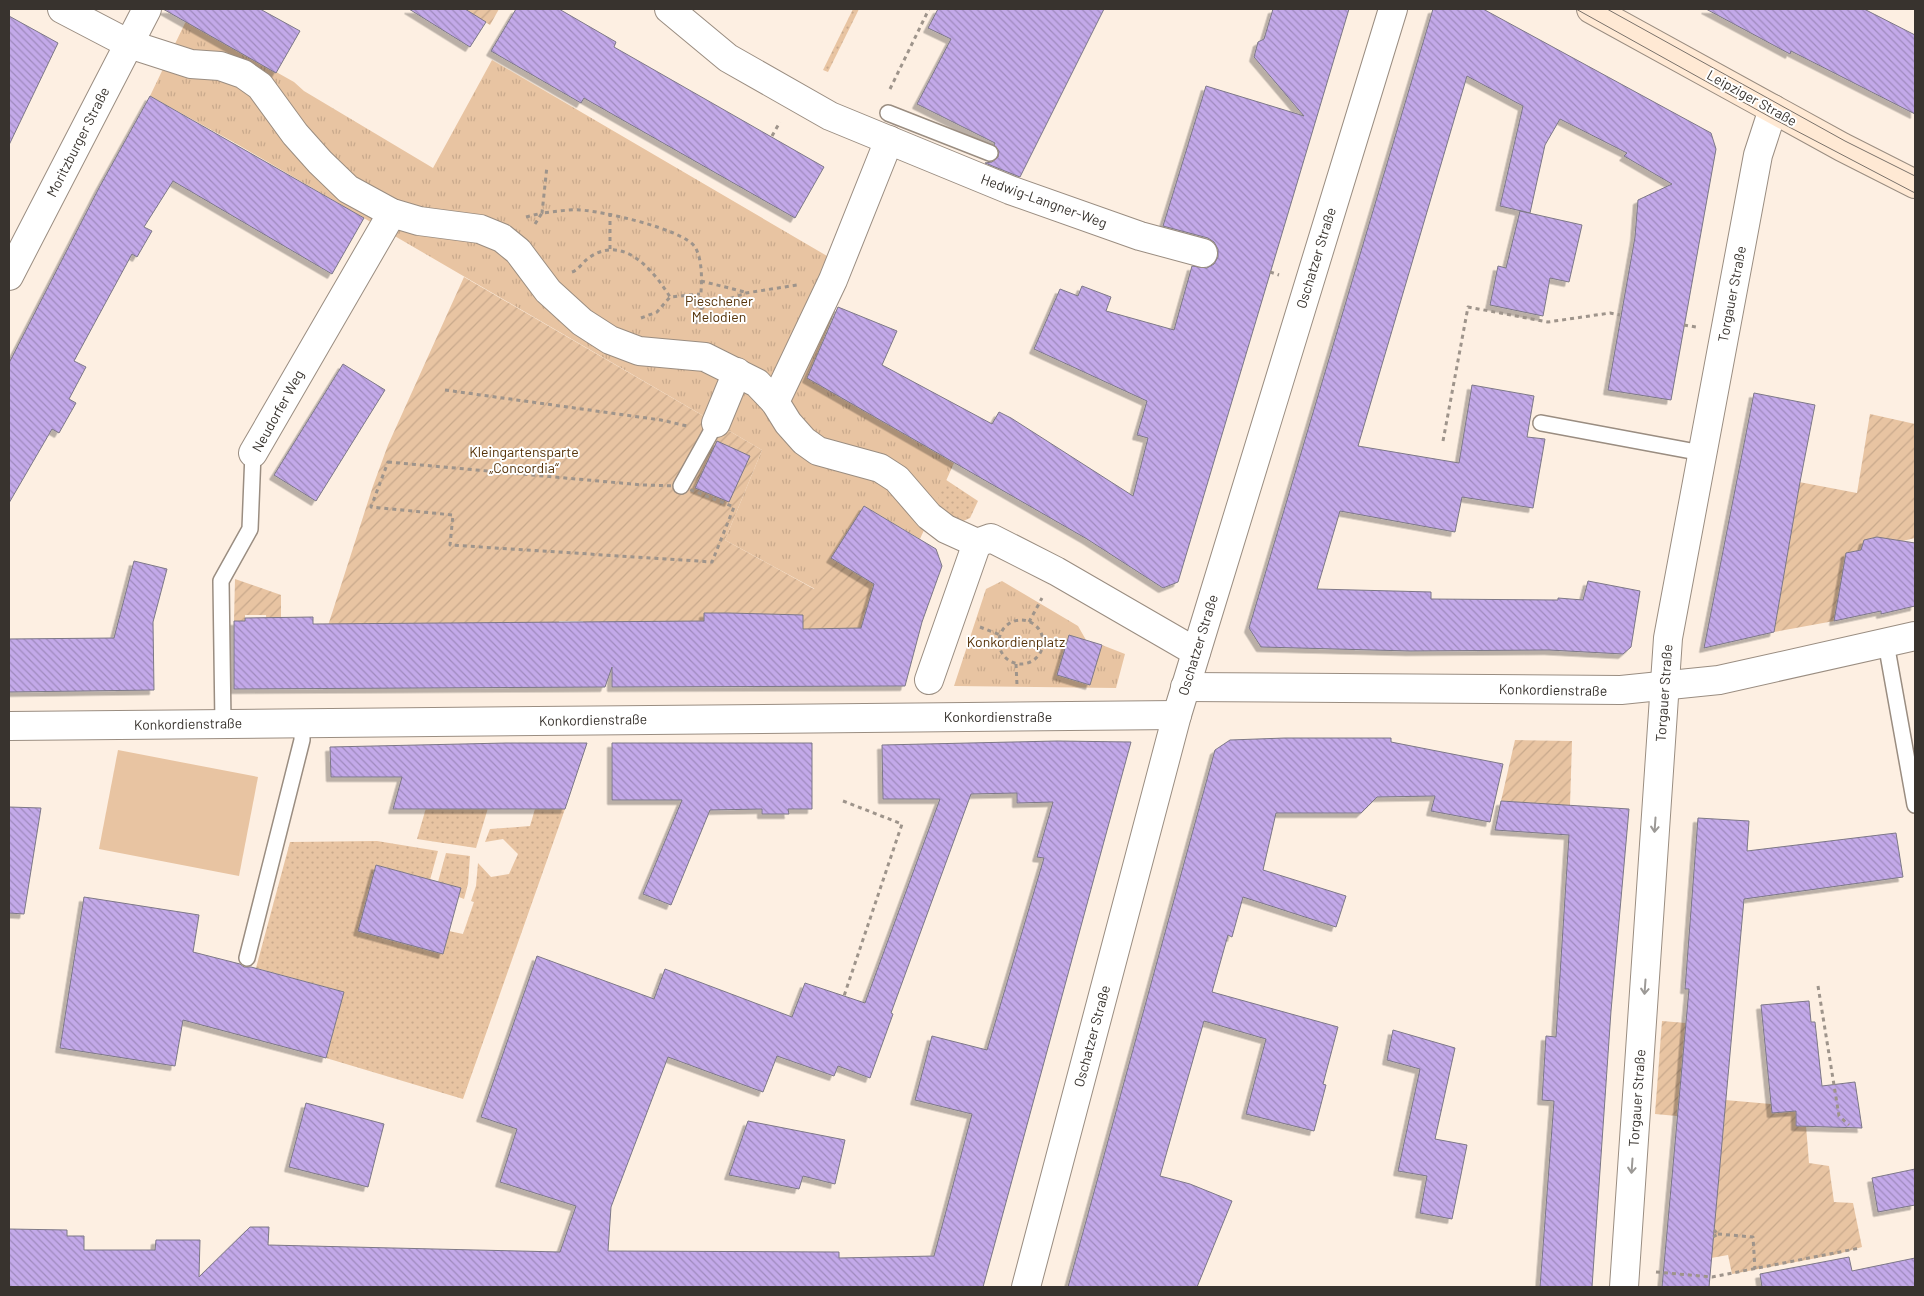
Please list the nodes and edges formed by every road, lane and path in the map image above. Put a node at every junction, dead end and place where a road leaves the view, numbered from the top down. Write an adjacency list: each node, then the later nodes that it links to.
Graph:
1 (62, 9): 7 (street)
2 (147, 9): 7 (street, Moritzburger Straße)
3 (669, 9): 10 (street, Hedwig-Langner-Weg)
4 (929, 9): 10 (path)
5 (1393, 9): 45 (street, Oschatzer Straße)
6 (1591, 9): 8 (main road, Leipziger Straße)
7 (128, 44): 16 (street); 21 (street, Moritzburger Straße)
8 (1773, 109): 13 (main road, Leipziger Straße); 40 (street, Torgauer Straße)
9 (888, 113): 11 (lane)
10 (879, 136): 19 (street, Hedwig-Langner-Weg); 24 (street)
11 (990, 153)
12 (547, 166): 14 (path)
13 (1915, 184)
14 (542, 213): 15 (path); 18 (path)
15 (610, 213): 17 (path); 23 (path)
16 (392, 214): 18 (street); 39 (street, Neudorfer Weg)
17 (610, 249): 20 (path); 28 (path)
18 (518, 251): 25 (street)
19 (1203, 253)
20 (576, 270): 22 (path); 25 (path)
21 (9, 276)
22 (579, 277)
23 (701, 280): 26 (path); 27 (path)
24 (832, 280): 26 (path); 35 (street)
25 (542, 283): 32 (street)
26 (746, 293): 29 (path)
27 (700, 294): 28 (path); 29 (path)
28 (670, 297): 31 (path)
29 (700, 309): 32 (path)
30 (1620, 315): 38 (path)
31 (640, 318)
32 (706, 357): 33 (street)
33 (737, 372): 35 (street); 37 (street)
34 (446, 390): 37 (path)
35 (775, 402): 42 (street)
36 (1541, 423): 40 (lane)
37 (713, 428): 41 (lane)
38 (1443, 441)
39 (253, 453): 52 (lane, Neudorfer Weg)
40 (1702, 453): 48 (street, Torgauer Straße)
41 (681, 486): 41 (path)
42 (976, 542): 45 (street); 47 (street)
43 (1915, 636): 44 (street, Konkordienstraße)
44 (1886, 643): 48 (street, Konkordienstraße); 55 (lane)
45 (1196, 652): 49 (street, Oschatzer Straße)
46 (1016, 664): 46 (path)
47 (929, 680)
48 (1664, 685): 49 (street, Konkordienstraße); 67 (street, Torgauer Straße, one-way to 67)
49 (1186, 687): 50 (street, Oschatzer Straße)
50 (1177, 715): 51 (street, Konkordienstraße); 66 (street, Oschatzer Straße)
51 (302, 723): 52 (street, Konkordienstraße); 56 (lane)
52 (224, 724): 53 (street, Konkordienstraße)
53 (9, 726)
54 (843, 801): 58 (path)
55 (1915, 805)
56 (247, 958)
57 (1818, 986): 59 (path)
58 (844, 996)
59 (1849, 1126)
60 (1714, 1230): 61 (path)
61 (1718, 1234): 62 (path); 64 (path)
62 (1713, 1237)
63 (1860, 1248): 64 (path)
64 (1755, 1269): 65 (path)
65 (1666, 1272)
66 (1026, 1287)
67 (1624, 1287)

